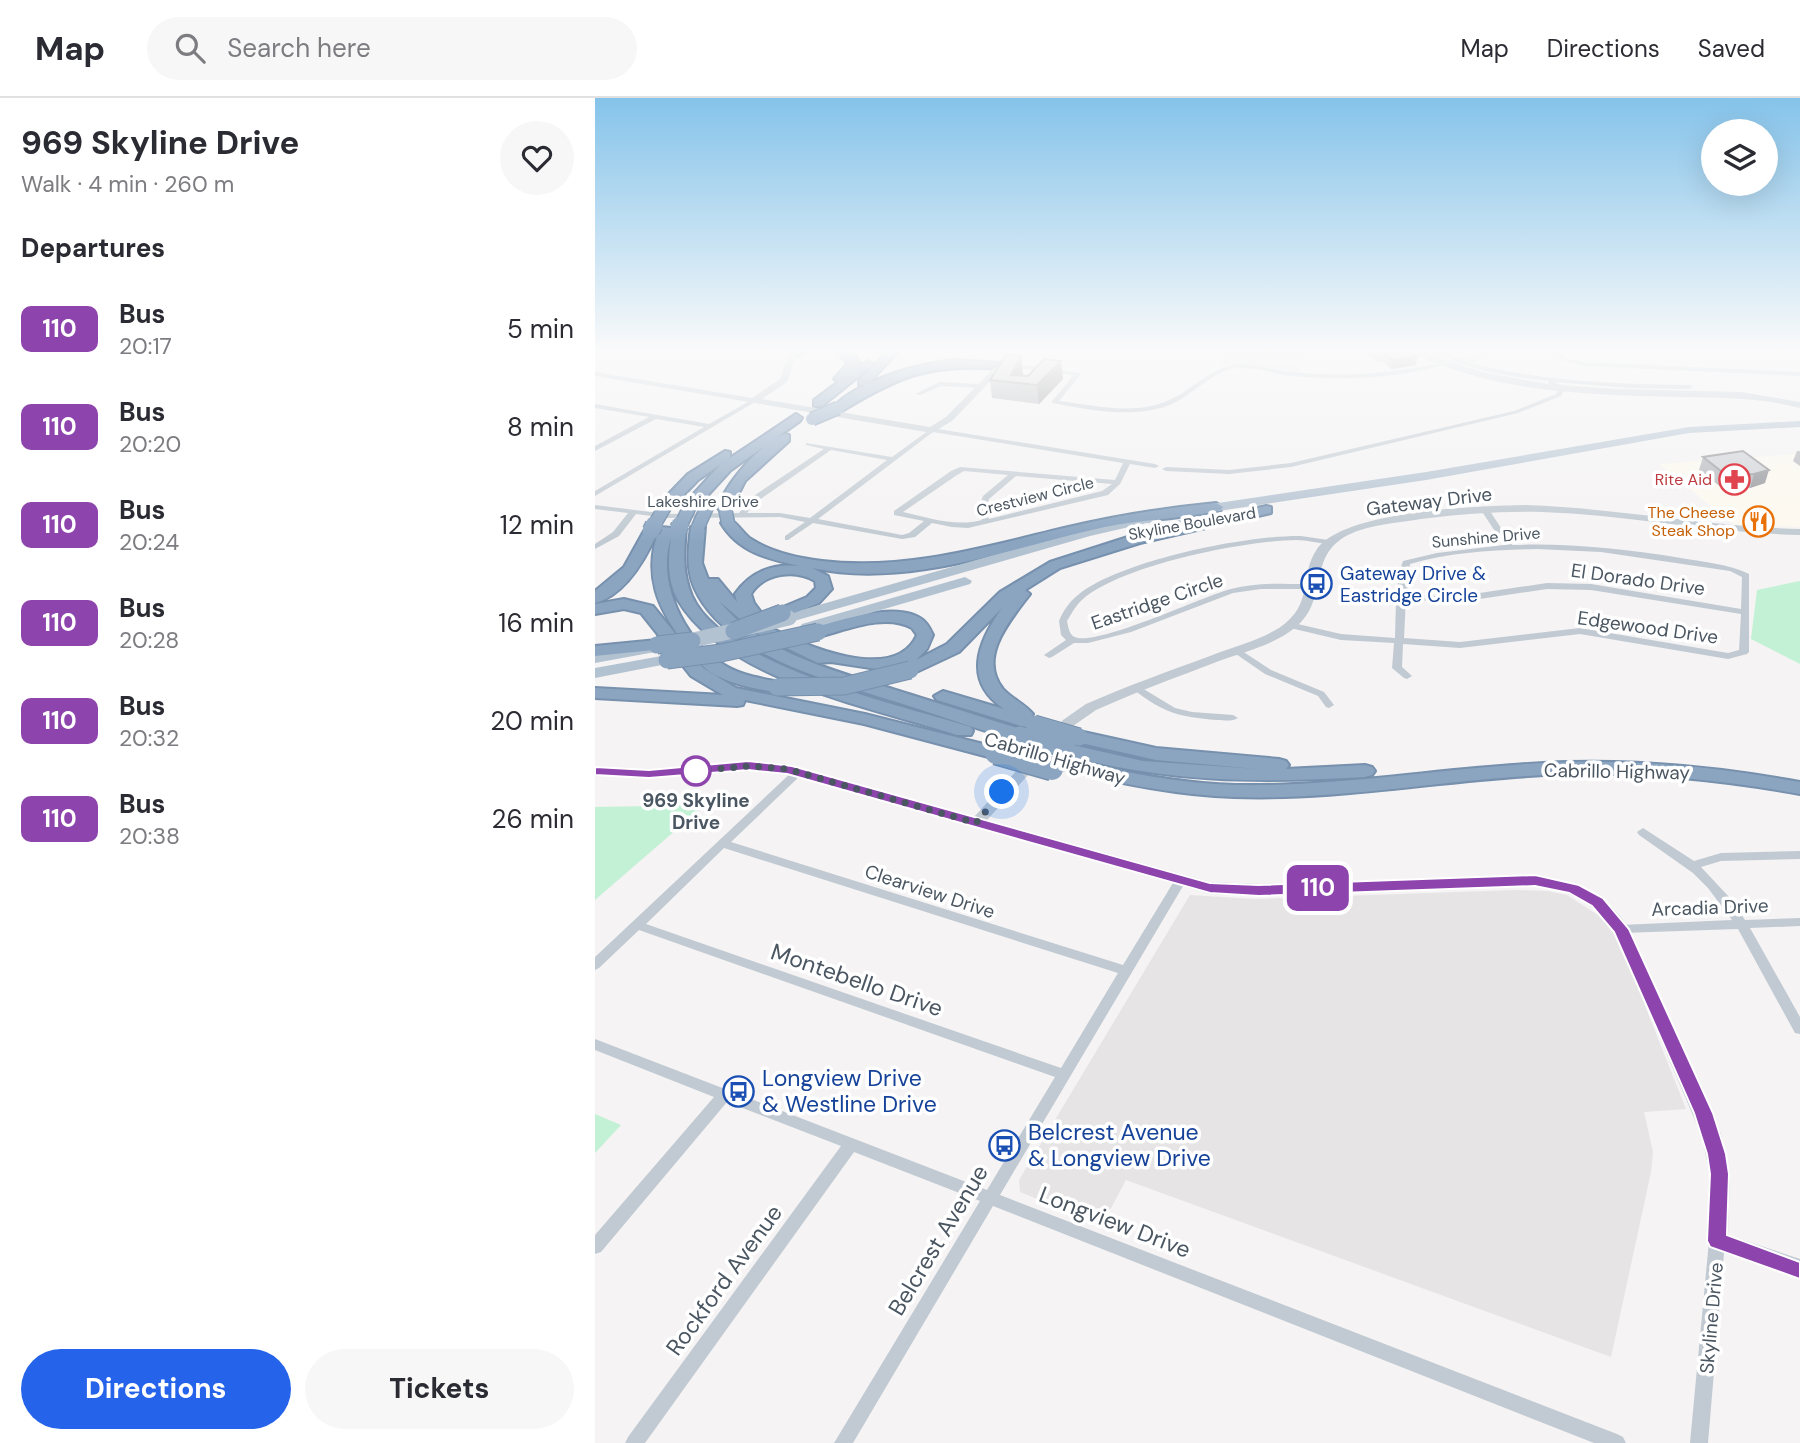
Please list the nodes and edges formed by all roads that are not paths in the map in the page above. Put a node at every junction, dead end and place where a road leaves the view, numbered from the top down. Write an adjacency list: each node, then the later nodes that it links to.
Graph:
1 (647, 415): 8 (street)
2 (729, 415): 9 (street)
3 (805, 415): 12 (highway, Cabrillo Highway)
4 (818, 415): 13 (highway, Cabrillo Highway, bridge)
5 (838, 415): 11 (street)
6 (953, 415): 11 (street)
7 (1505, 415): 20 (street)
8 (656, 416): 9 (street); 16 (street)
9 (710, 426): 23 (street)
10 (1798, 427): 26 (main road, Skyline Boulevard); 27 (main road, Skyline Boulevard)
11 (932, 430): 17 (street); 18 (street)
12 (768, 436): 24 (highway, Cabrillo Highway); 24 (highway)
13 (785, 438): 26 (highway); 34 (highway, Cabrillo Highway, bridge)
14 (808, 444): 15 (street)
15 (830, 448): 17 (street); 30 (street)
16 (595, 449)
17 (894, 459): 31 (street)
18 (1127, 463): 19 (street); 22 (street, Crestview Circle)
19 (1154, 466)
20 (1166, 467)
21 (1015, 473): 22 (street, Crestview Circle); 32 (street, Crestview Circle); 33 (street)
22 (1117, 482): 33 (street, Crestview Circle)
23 (595, 494)
24 (679, 506): 34 (highway, bridge); 34 (highway, Cabrillo Highway, bridge)
25 (595, 507): 29 (street, Lakeshire Drive)
26 (1216, 507): 47 (main road, Skyline Boulevard)
27 (1266, 510): 40 (highway); 49 (main road, Skyline Boulevard)
28 (1485, 510): 35 (street, Gateway Drive); 37 (street, Gateway Drive); 38 (street)
29 (632, 514): 30 (street, Lakeshire Drive); 39 (street)
30 (742, 514): 31 (street, Lakeshire Drive)
31 (811, 520): 32 (street, Lakeshire Drive); 36 (street)
32 (929, 521): 33 (street, Crestview Circle)
33 (987, 522)
34 (678, 530): 40 (highway, bridge); 44 (highway); 53 (highway); 67 (highway, Cabrillo Highway)
35 (1800, 532)
36 (788, 538)
37 (1328, 542): 42 (street); 51 (street, Eastridge Circle)
38 (1509, 546): 41 (street, Sunshine Drive); 43 (street, Sunshine Drive)
39 (595, 547)
40 (1094, 551): 67 (highway)
41 (1733, 569): 46 (street, Edgewood Drive)
42 (1311, 587): 48 (street); 51 (street, Eastridge Circle)
43 (1401, 595): 46 (street, El Dorado Drive); 54 (street, Sunshine Drive)
44 (595, 598)
45 (595, 609): 65 (highway)
46 (1744, 612): 54 (street, Edgewood Drive)
47 (785, 615): 50 (highway, bridge); 53 (highway)
48 (1289, 625): 54 (street, Edgewood Drive); 55 (street)
49 (813, 629): 53 (highway); 57 (highway, bridge)
50 (734, 631): 52 (main road, bridge)
51 (1072, 640): 58 (street)
52 (692, 641): 57 (highway, bridge)
53 (786, 642): 67 (highway)
54 (1397, 643): 61 (street, Sunshine Drive)
55 (1236, 650): 62 (street); 64 (street)
56 (595, 651): 57 (highway)
57 (661, 651): 59 (main road); 60 (main road)
58 (1049, 655)
59 (595, 658)
60 (595, 673)
61 (1407, 676)
62 (1137, 688): 66 (street); 74 (street)
63 (595, 693): 65 (highway)
64 (1329, 705)
65 (822, 711): 67 (highway)
66 (1233, 718)
67 (1019, 735): 68 (highway, bridge); 68 (highway, Cabrillo Highway, bridge)
68 (1068, 751): 69 (highway); 69 (highway, Cabrillo Highway); 73 (highway, Cabrillo Highway)
69 (1388, 770): 72 (highway, Cabrillo Highway)
70 (595, 771): 71 (street, Skyline Drive)
71 (798, 772): 74 (street, Skyline Drive); 76 (street)
72 (1800, 780)
73 (1800, 788)
74 (976, 823): 79 (street, Skyline Drive)
75 (1643, 832): 78 (street)
76 (723, 844): 81 (street); 85 (street, Clearview Drive)
77 (1800, 855): 78 (street)
78 (1692, 866): 82 (street)
79 (1180, 881): 83 (street, Skyline Drive); 85 (street, Belcrest Avenue)
80 (1800, 922): 82 (street, Arcadia Drive)
81 (637, 925): 84 (street); 88 (street, Montebello Drive)
82 (1742, 925): 83 (street, Arcadia Drive); 86 (street)
83 (1621, 929): 92 (street, Skyline Drive)
84 (595, 965)
85 (1126, 971): 88 (street, Belcrest Avenue)
86 (1800, 1029)
87 (595, 1044): 89 (street, Longview Drive)
88 (1064, 1075): 91 (street, Belcrest Avenue)
89 (725, 1094): 90 (street, Longview Drive); 93 (street)
90 (851, 1144): 91 (street, Longview Drive); 95 (street, Rockford Avenue)
91 (990, 1198): 96 (street, Belcrest Avenue); 97 (street, Longview Drive)
92 (1717, 1241): 94 (street); 98 (street, Skyline Drive)
93 (595, 1247)
94 (1800, 1269)
95 (634, 1443)
96 (843, 1443)
97 (1618, 1443)
98 (1699, 1443)

